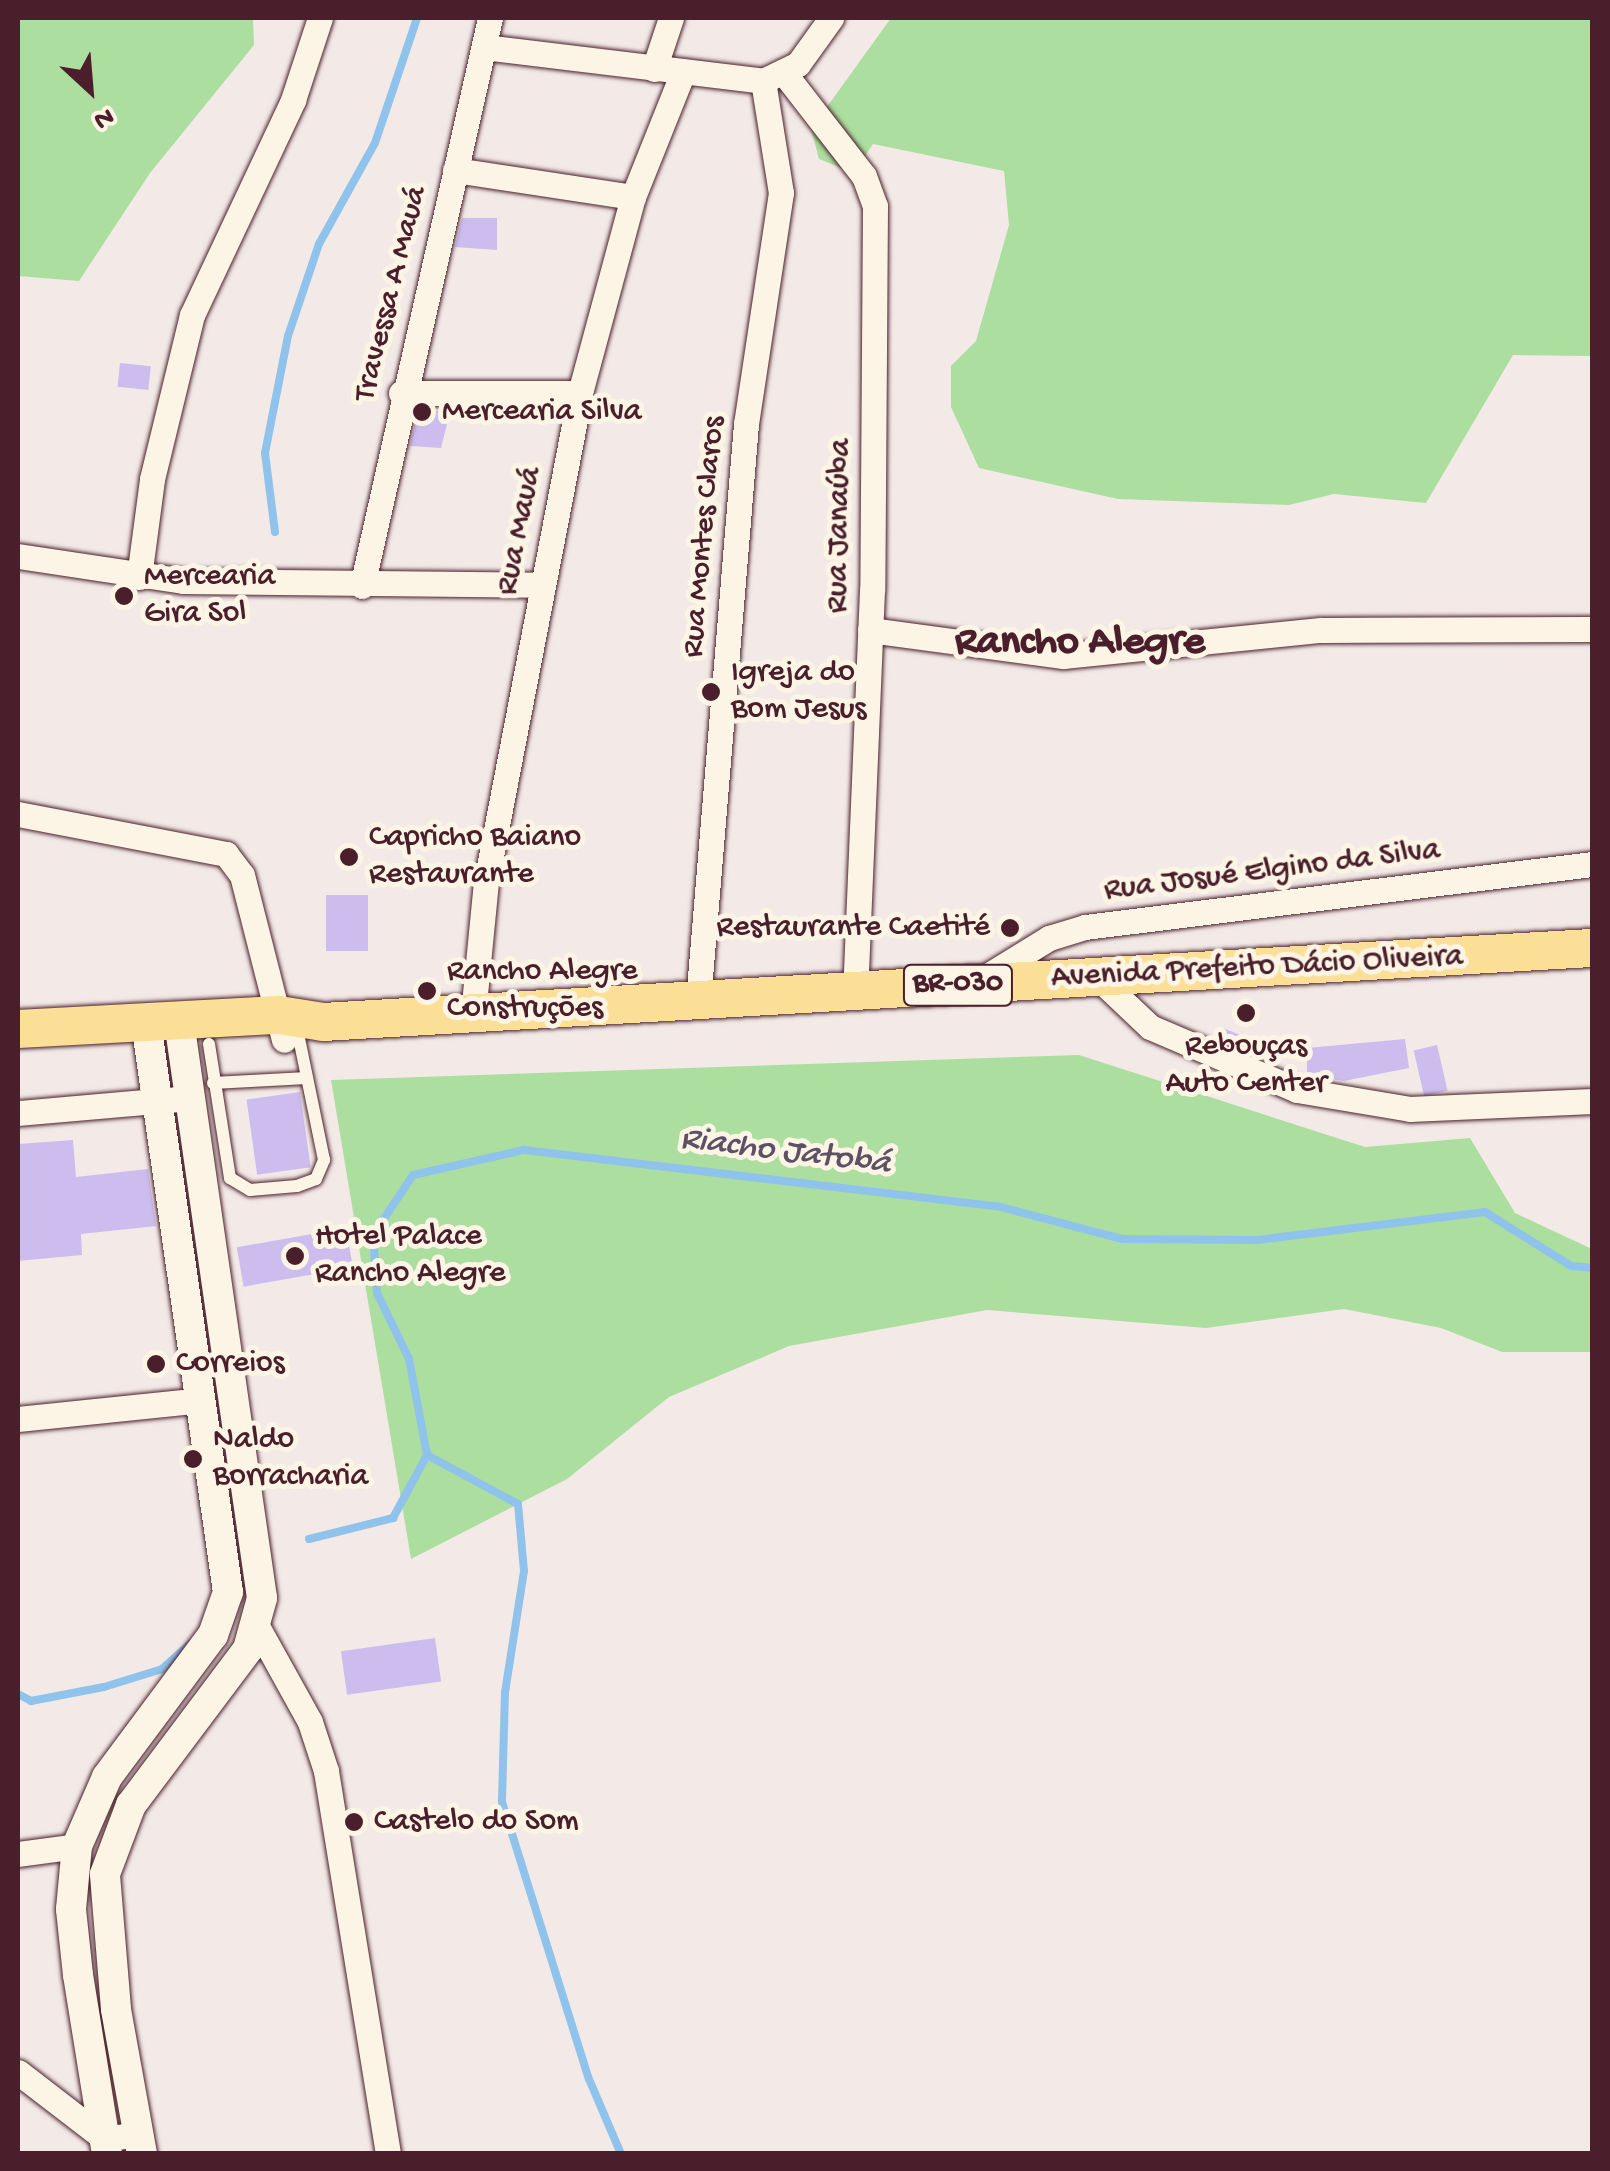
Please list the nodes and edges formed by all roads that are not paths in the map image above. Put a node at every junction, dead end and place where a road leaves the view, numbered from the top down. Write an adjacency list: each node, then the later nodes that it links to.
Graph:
1 (320, 18): 14 (street)
2 (490, 18): 5 (street, Travessa A Mauá)
3 (671, 18): 6 (street)
4 (831, 18): 8 (street)
5 (484, 47): 6 (street); 9 (street, Travessa A Mauá)
6 (654, 69): 7 (street)
7 (682, 72): 8 (street); 10 (street, Rua Mauá)
8 (774, 76): 18 (street, Rua Janaúba); 25 (street, Rua Montes Claros)
9 (455, 170): 10 (street); 11 (street, Travessa A Mauá)
10 (633, 198): 12 (street, Rua Mauá)
11 (401, 393): 12 (street); 16 (street, Travessa A Mauá)
12 (580, 393): 15 (street, Rua Mauá)
13 (18, 556): 14 (street)
14 (139, 577): 16 (street)
15 (542, 585): 16 (street); 26 (street, Rua Mauá)
16 (362, 586)
17 (1592, 629): 18 (street)
18 (870, 630): 24 (street, Rua Janaúba)
19 (18, 814): 27 (street)
20 (1592, 864): 23 (street, Rua Josué Elgino da Silva)
21 (1592, 948): 22 (main road, Avenida Prefeito Dácio Oliveira / BR-030)
22 (1094, 974): 23 (main road, Avenida Prefeito Dácio Oliveira / BR-030); 34 (street)
23 (973, 984): 24 (main road, Avenida Prefeito Dácio Oliveira / BR-030)
24 (855, 991): 25 (main road, Avenida Prefeito Dácio Oliveira / BR-030)
25 (698, 1002): 26 (main road, Avenida Prefeito Dácio Oliveira / BR-030)
26 (473, 1014): 27 (main road, Avenida Prefeito Dácio Oliveira / BR-030)
27 (296, 1028): 29 (main road, Avenida Prefeito Dácio Oliveira / BR-030); 31 (lane)
28 (18, 1029): 29 (main road, Avenida Prefeito Dácio Oliveira / BR-030)
29 (173, 1036): 30 (main road, Avenida Prefeito Dácio Oliveira / BR-030); 32 (street); 33 (street)
30 (18, 1054)
31 (307, 1078): 32 (lane); 32 (lane)
32 (202, 1090): 33 (street); 36 (street)
33 (159, 1100): 35 (street); 37 (street)
34 (1592, 1101)
35 (18, 1113)
36 (230, 1355): 37 (street); 41 (street)
37 (196, 1363): 38 (street)
38 (202, 1400): 39 (street); 40 (street)
39 (18, 1419)
40 (228, 1592): 41 (lane); 42 (street)
41 (258, 1628): 45 (street); 47 (street)
42 (77, 1846): 43 (street); 46 (street)
43 (18, 1854)
44 (18, 2072): 46 (street)
45 (140, 2144): 46 (street)
46 (106, 2146)
47 (388, 2154)

